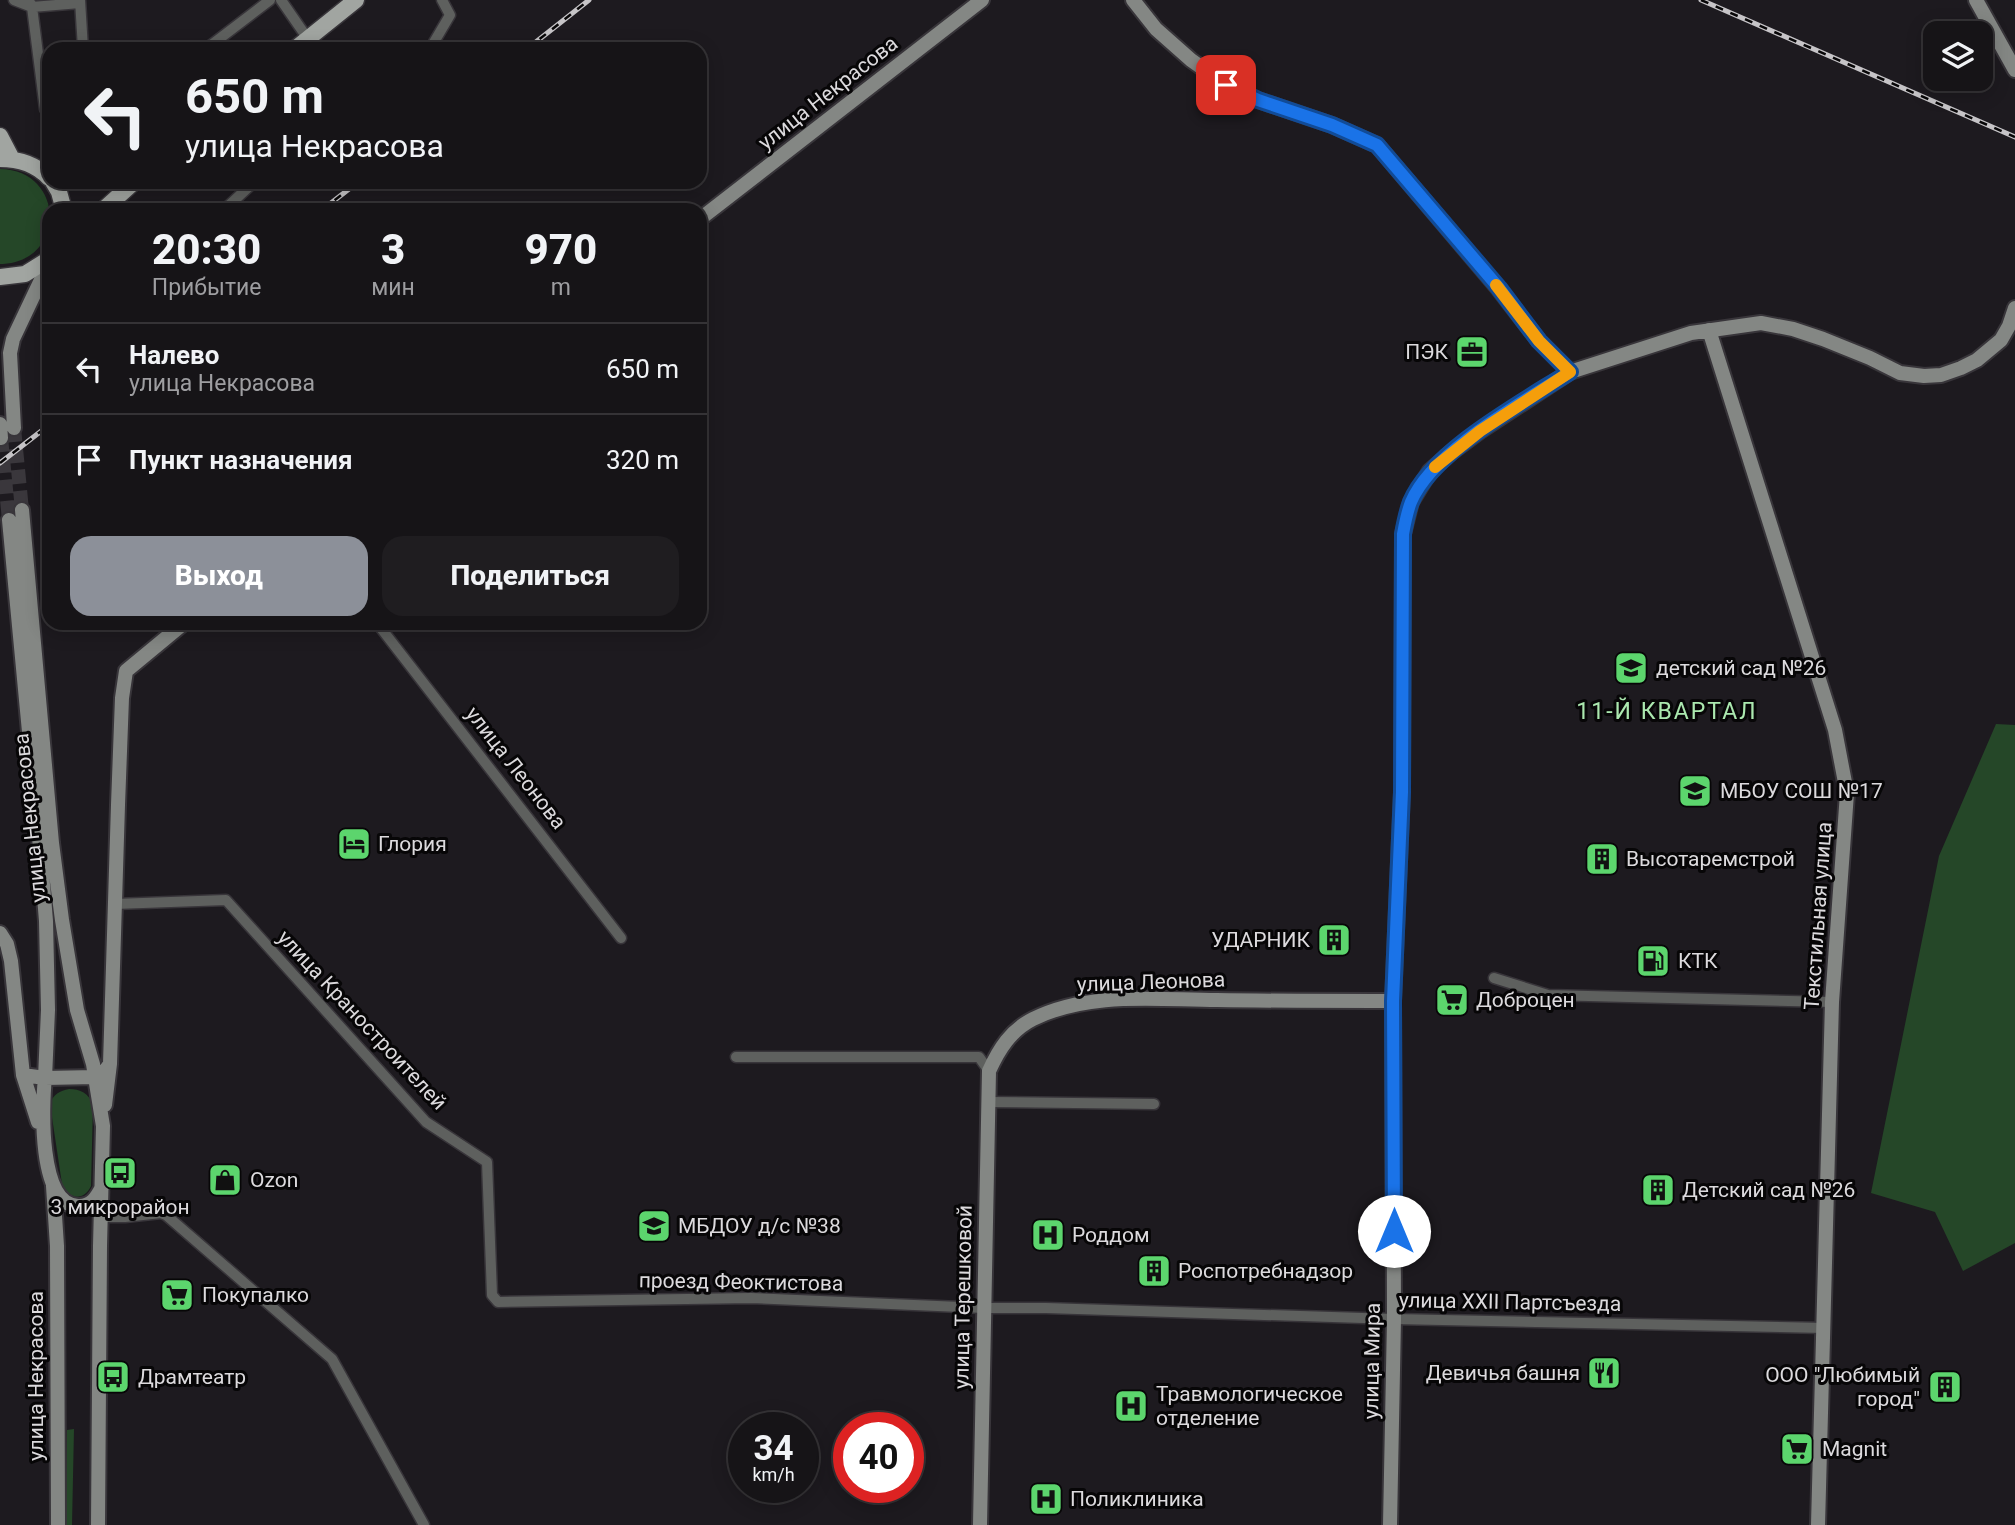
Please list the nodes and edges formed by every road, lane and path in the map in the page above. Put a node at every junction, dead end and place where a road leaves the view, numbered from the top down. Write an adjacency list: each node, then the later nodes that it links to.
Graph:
1 (14, 0): 10 (street)
2 (270, 0): 12 (street)
3 (281, 0): 13 (street)
4 (356, 0): 14 (main road)
5 (442, 0): 15 (street)
6 (982, 0): 25 (street, улица Некрасова)
7 (1133, 0): 31 (street)
8 (1976, 0): 16 (street)
9 (80, 2): 10 (street); 11 (street)
10 (31, 4): 17 (street)
11 (83, 42)
12 (215, 42)
13 (300, 42)
14 (304, 42)
15 (434, 42)
16 (2015, 69)
17 (42, 86)
18 (0, 136): 19 (main road)
19 (6, 159): 20 (main road)
20 (42, 173)
21 (126, 189): 23 (main road)
22 (246, 189): 24 (street)
23 (111, 203)
24 (232, 203)
25 (707, 214)
26 (42, 265): 28 (main road)
27 (42, 275): 32 (street)
28 (0, 277)
29 (2015, 308): 30 (street, улица Мира)
30 (1709, 330): 31 (street, улица Мира); 42 (street, Текстильная улица)
31 (1570, 372): 41 (street, улица Мира)
32 (5, 430)
33 (22, 510): 48 (street, улица Некрасова)
34 (9, 520): 47 (street, улица Некрасова)
35 (176, 630): 37 (street)
36 (382, 630): 39 (street, улица Леонова)
37 (115, 904): 44 (street); 56 (street, улица Краностроителей)
38 (0, 933): 46 (street)
39 (621, 938)
40 (1494, 978): 42 (street)
41 (1393, 1001): 45 (street, улица Леонова); 58 (street, улица Мира)
42 (1832, 1002): 59 (street, Текстильная улица)
43 (736, 1057): 45 (street)
44 (110, 1064): 48 (street); 51 (street)
45 (989, 1071): 49 (street, улица Терешковой)
46 (23, 1075): 47 (street); 52 (street)
47 (45, 1077): 48 (street); 52 (street, улица Некрасова)
48 (95, 1077): 51 (street, улица Некрасова)
49 (988, 1102): 50 (street); 57 (street, улица Терешковой)
50 (1154, 1104)
51 (103, 1126): 54 (street, улица Некрасова)
52 (44, 1140): 53 (street, улица Некрасова)
53 (53, 1185): 54 (street); 60 (street, улица Некрасова)
54 (102, 1187): 55 (street, улица Некрасова)
55 (101, 1217): 61 (street, улица Некрасова); 62 (street)
56 (498, 1302): 57 (street, проезд Феоктистова)
57 (984, 1308): 58 (street, улица XXII Партсъезда); 63 (street, улица Терешковой)
58 (1394, 1319): 59 (street, улица XXII Партсъезда); 64 (street, улица Мира)
59 (1825, 1328): 65 (street, Текстильная улица)
60 (58, 1525)
61 (98, 1525)
62 (424, 1525)
63 (980, 1525)
64 (1390, 1525)
65 (1818, 1525)

